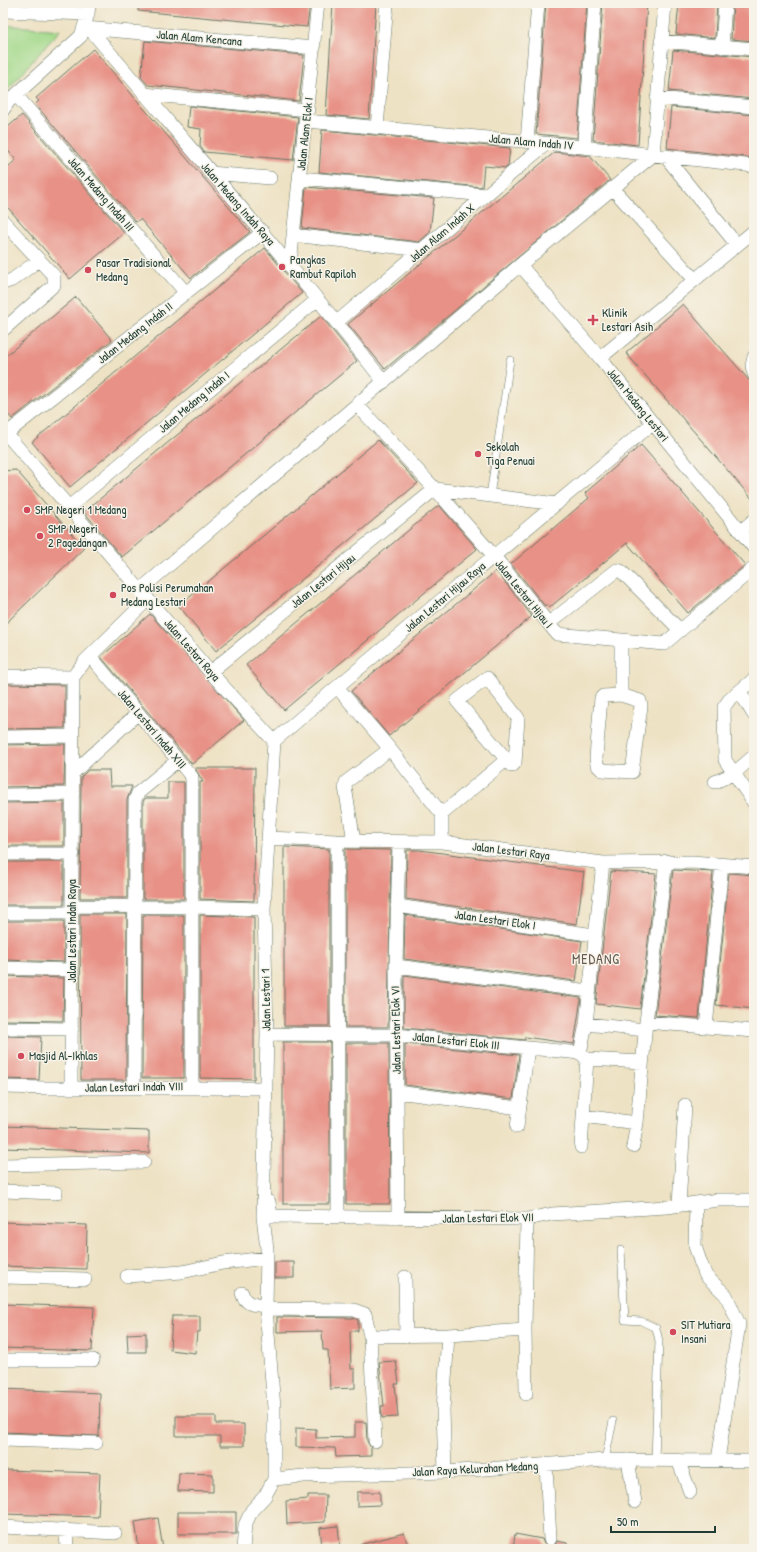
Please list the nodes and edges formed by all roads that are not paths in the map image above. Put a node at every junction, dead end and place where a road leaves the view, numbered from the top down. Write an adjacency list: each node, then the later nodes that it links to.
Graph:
1 (318, 3): 12 (street, Jalan Alam Elok I)
2 (387, 3): 20 (street)
3 (538, 3): 21 (street)
4 (595, 3): 23 (street)
5 (665, 3): 10 (street)
6 (725, 3): 11 (street)
7 (88, 9): 8 (street); 9 (street)
8 (3, 12)
9 (87, 28): 12 (street, Jalan Alam Kencana); 14 (street, Jalan Medang Indah Raya); 15 (street)
10 (666, 42): 11 (street); 16 (street)
11 (722, 47): 13 (street)
12 (314, 48): 19 (street, Jalan Alam Elok I)
13 (754, 50)
14 (144, 94): 19 (street, Jalan Alam Indah IV); 26 (street, Jalan Medang Indah Raya)
15 (16, 95): 18 (street); 42 (street, Jalan Medang Indah III)
16 (658, 98): 17 (street); 24 (street)
17 (754, 107)
18 (3, 110)
19 (307, 115): 20 (street, Jalan Alam Indah IV); 28 (street, Jalan Alam Elok I)
20 (377, 128): 21 (street, Jalan Alam Indah IV)
21 (527, 142): 22 (street, Jalan Alam Indah IV)
22 (547, 144): 23 (street, Jalan Alam Indah IV); 30 (street, Jalan Alam Indah X)
23 (584, 147): 24 (street, Jalan Alam Indah IV)
24 (659, 156): 25 (street, Jalan Alam Indah IV); 29 (street); 35 (street)
25 (753, 167)
26 (210, 173): 27 (street); 33 (street, Jalan Medang Indah Raya)
27 (270, 178)
28 (300, 178): 30 (street); 34 (street, Jalan Alam Elok I)
29 (612, 188): 39 (street); 40 (street)
30 (486, 195): 36 (street, Jalan Alam Indah X)
31 (3, 221): 37 (street)
32 (754, 231): 35 (street)
33 (263, 232): 38 (street, Jalan Medang Indah Raya); 42 (street, Jalan Medang Indah II)
34 (294, 235): 36 (street); 38 (street, Jalan Alam Elok I)
35 (736, 245): 40 (street)
36 (422, 250): 44 (street, Jalan Alam Indah X)
37 (39, 260): 41 (street); 45 (street)
38 (290, 264): 43 (street, Jalan Medang Indah Raya)
39 (520, 265): 47 (street, Jalan Medang Lestari); 50 (street)
40 (695, 280): 47 (street)
41 (3, 283)
42 (186, 293): 53 (street, Jalan Medang Indah II)
43 (318, 299): 44 (street, Jalan Medang Indah Raya); 57 (street, Jalan Medang Indah I)
44 (337, 322): 50 (street, Jalan Medang Indah Raya)
45 (3, 330)
46 (754, 357): 49 (street)
47 (600, 358): 52 (street, Jalan Medang Lestari)
48 (510, 360): 55 (lane)
49 (754, 374)
50 (384, 382): 51 (street)
51 (357, 405): 54 (street, Jalan Lestari Hijau I); 63 (street)
52 (653, 423): 56 (street, Jalan Lestari Hijau Raya); 59 (street, Jalan Medang Lestari)
53 (5, 435): 57 (street, Jalan Lestari Raya)
54 (435, 489): 55 (street); 61 (street, Jalan Lestari Hijau I); 68 (street, Jalan Lestari Hijau)
55 (490, 496): 56 (street)
56 (557, 504): 61 (street, Jalan Lestari Hijau Raya)
57 (70, 506): 63 (street, Jalan Lestari Raya)
58 (754, 520): 59 (street)
59 (741, 531): 60 (street, Jalan Medang Lestari)
60 (754, 548)
61 (494, 556): 64 (street, Jalan Lestari Hijau I); 72 (street, Jalan Lestari Hijau Raya)
62 (754, 568): 65 (street, Jalan Lestari Hijau I)
63 (144, 594): 67 (street); 68 (street, Jalan Lestari Raya)
64 (549, 623): 65 (street); 66 (street, Jalan Lestari Hijau I)
65 (680, 630): 66 (street, Jalan Lestari Hijau I)
66 (620, 641): 74 (street)
67 (90, 656): 70 (street); 75 (street, Jalan Lestari Indah XIII)
68 (210, 672): 79 (street, Jalan Lestari Raya)
69 (3, 676): 70 (street)
70 (73, 677): 77 (street, Jalan Lestari Indah Raya)
71 (754, 679): 73 (street)
72 (337, 687): 79 (street, Jalan Lestari Hijau Raya); 80 (street)
73 (740, 692): 76 (street); 85 (street)
74 (621, 696): 74 (street)
75 (138, 713): 82 (street, Jalan Lestari Indah XIII); 84 (street)
76 (754, 714)
77 (73, 736): 78 (street); 84 (street, Jalan Lestari Indah Raya)
78 (3, 737)
79 (274, 741): 91 (street, Jalan Lestari 1)
80 (390, 749): 90 (street); 93 (street)
81 (754, 756): 85 (street)
82 (178, 760): 103 (street); 104 (street, Jalan Lestari Indah XIII)
83 (506, 760): 83 (street); 90 (street)
84 (73, 773): 87 (street, Jalan Lestari Indah Raya)
85 (733, 774): 86 (street); 89 (street)
86 (715, 782)
87 (73, 794): 88 (street); 97 (street, Jalan Lestari Indah Raya)
88 (3, 795)
89 (754, 803)
90 (442, 814): 95 (street)
91 (268, 838): 92 (street, Jalan Lestari Raya); 106 (street, Jalan Lestari 1)
92 (338, 841): 93 (street, Jalan Lestari Raya); 121 (street)
93 (354, 841): 94 (street, Jalan Lestari Raya)
94 (399, 842): 95 (street, Jalan Lestari Raya); 105 (street, Jalan Lestari Elok VI)
95 (442, 842): 100 (street, Jalan Lestari Raya)
96 (3, 854): 97 (street)
97 (72, 854): 107 (street, Jalan Lestari Indah Raya)
98 (754, 856): 102 (street)
99 (666, 861): 100 (street, Jalan Lestari Raya); 101 (street, Jalan Lestari Raya); 115 (street)
100 (603, 863): 109 (street)
101 (722, 864): 102 (street, Jalan Lestari Raya); 116 (street)
102 (748, 866)
103 (133, 906): 104 (street); 107 (street); 127 (street)
104 (193, 906): 106 (street); 128 (street, Jalan Lestari Indah XIII)
105 (397, 906): 109 (street, Jalan Lestari Elok I); 110 (street, Jalan Lestari Elok VI)
106 (264, 909): 120 (street, Jalan Lestari 1)
107 (72, 910): 108 (street); 112 (street, Jalan Lestari Indah Raya)
108 (3, 913)
109 (594, 935): 113 (street)
110 (396, 966): 113 (street); 122 (street, Jalan Lestari Elok VI)
111 (3, 968): 112 (street)
112 (72, 970): 118 (street, Jalan Lestari Indah Raya)
113 (589, 991): 114 (street)
114 (586, 1024): 115 (street); 124 (street)
115 (645, 1026): 116 (street); 125 (street)
116 (706, 1027): 119 (street)
117 (3, 1028): 118 (street)
118 (72, 1029): 129 (street, Jalan Lestari Indah Raya)
119 (754, 1031)
120 (267, 1034): 121 (street, Jalan Lestari Elok III); 130 (street, Jalan Lestari 1)
121 (339, 1034): 122 (street, Jalan Lestari Elok III); 147 (street)
122 (397, 1035): 123 (street, Jalan Lestari Elok III); 131 (street, Jalan Lestari Elok VI)
123 (528, 1048): 124 (street, Jalan Lestari Elok III); 133 (street)
124 (584, 1056): 125 (street, Jalan Lestari Elok III); 134 (street)
125 (642, 1062): 135 (street)
126 (3, 1086): 129 (street, Jalan Lestari Indah VIII)
127 (134, 1087): 128 (street, Jalan Lestari Indah VIII); 129 (street, Jalan Lestari Indah VIII)
128 (192, 1087): 130 (street, Jalan Lestari Indah VIII)
129 (71, 1088)
130 (266, 1088): 137 (street, Jalan Lestari 1)
131 (397, 1092): 133 (street); 148 (street, Jalan Lestari Elok VI)
132 (685, 1105): 146 (street)
133 (519, 1108): 136 (street)
134 (583, 1116): 135 (street); 139 (street)
135 (637, 1123): 138 (street)
136 (517, 1127)
137 (264, 1137): 147 (street, Jalan Lestari Elok VII); 151 (street, Jalan Lestari 1)
138 (633, 1146)
139 (581, 1147)
140 (144, 1162): 141 (street)
141 (3, 1164)
142 (3, 1192): 143 (street)
143 (56, 1193)
144 (754, 1200): 145 (street, Jalan Lestari Elok VII)
145 (696, 1203): 146 (street, Jalan Lestari Elok VII); 173 (street)
146 (679, 1205): 149 (street, Jalan Lestari Elok VII)
147 (338, 1217): 148 (street, Jalan Lestari Elok VII)
148 (398, 1218): 149 (street, Jalan Lestari Elok VII)
149 (527, 1220): 158 (street)
150 (621, 1250): 171 (lane)
151 (266, 1258): 152 (street); 157 (street, Jalan Lestari 1)
152 (127, 1276)
153 (3, 1277): 155 (street)
154 (405, 1277): 161 (street)
155 (85, 1279)
156 (242, 1293): 157 (street)
157 (266, 1307): 160 (street); 177 (street, Jalan Lestari 1)
158 (525, 1330): 159 (street); 164 (street)
159 (448, 1335): 161 (street); 176 (street)
160 (370, 1336): 161 (street); 167 (street)
161 (406, 1336)
162 (3, 1360): 163 (street)
163 (93, 1360)
164 (526, 1394)
165 (613, 1421): 169 (lane)
166 (3, 1440): 168 (street)
167 (375, 1441)
168 (96, 1443)
169 (605, 1460): 170 (street, Jalan Raya Kelurahan Medang); 175 (street, Jalan Raya Kelurahan Medang)
170 (628, 1460): 171 (street, Jalan Raya Kelurahan Medang); 179 (street)
171 (655, 1460): 172 (street, Jalan Raya Kelurahan Medang)
172 (678, 1460): 173 (street, Jalan Raya Kelurahan Medang); 178 (street)
173 (718, 1460): 174 (street, Jalan Raya Kelurahan Medang)
174 (754, 1461)
175 (546, 1465): 176 (street, Jalan Raya Kelurahan Medang); 183 (street)
176 (445, 1472): 177 (street, Jalan Raya Kelurahan Medang)
177 (274, 1479): 185 (street)
178 (690, 1492)
179 (635, 1502)
180 (3, 1527): 181 (street)
181 (66, 1530): 182 (street); 184 (street)
182 (115, 1533)
183 (550, 1539)
184 (67, 1549)
185 (243, 1549)

